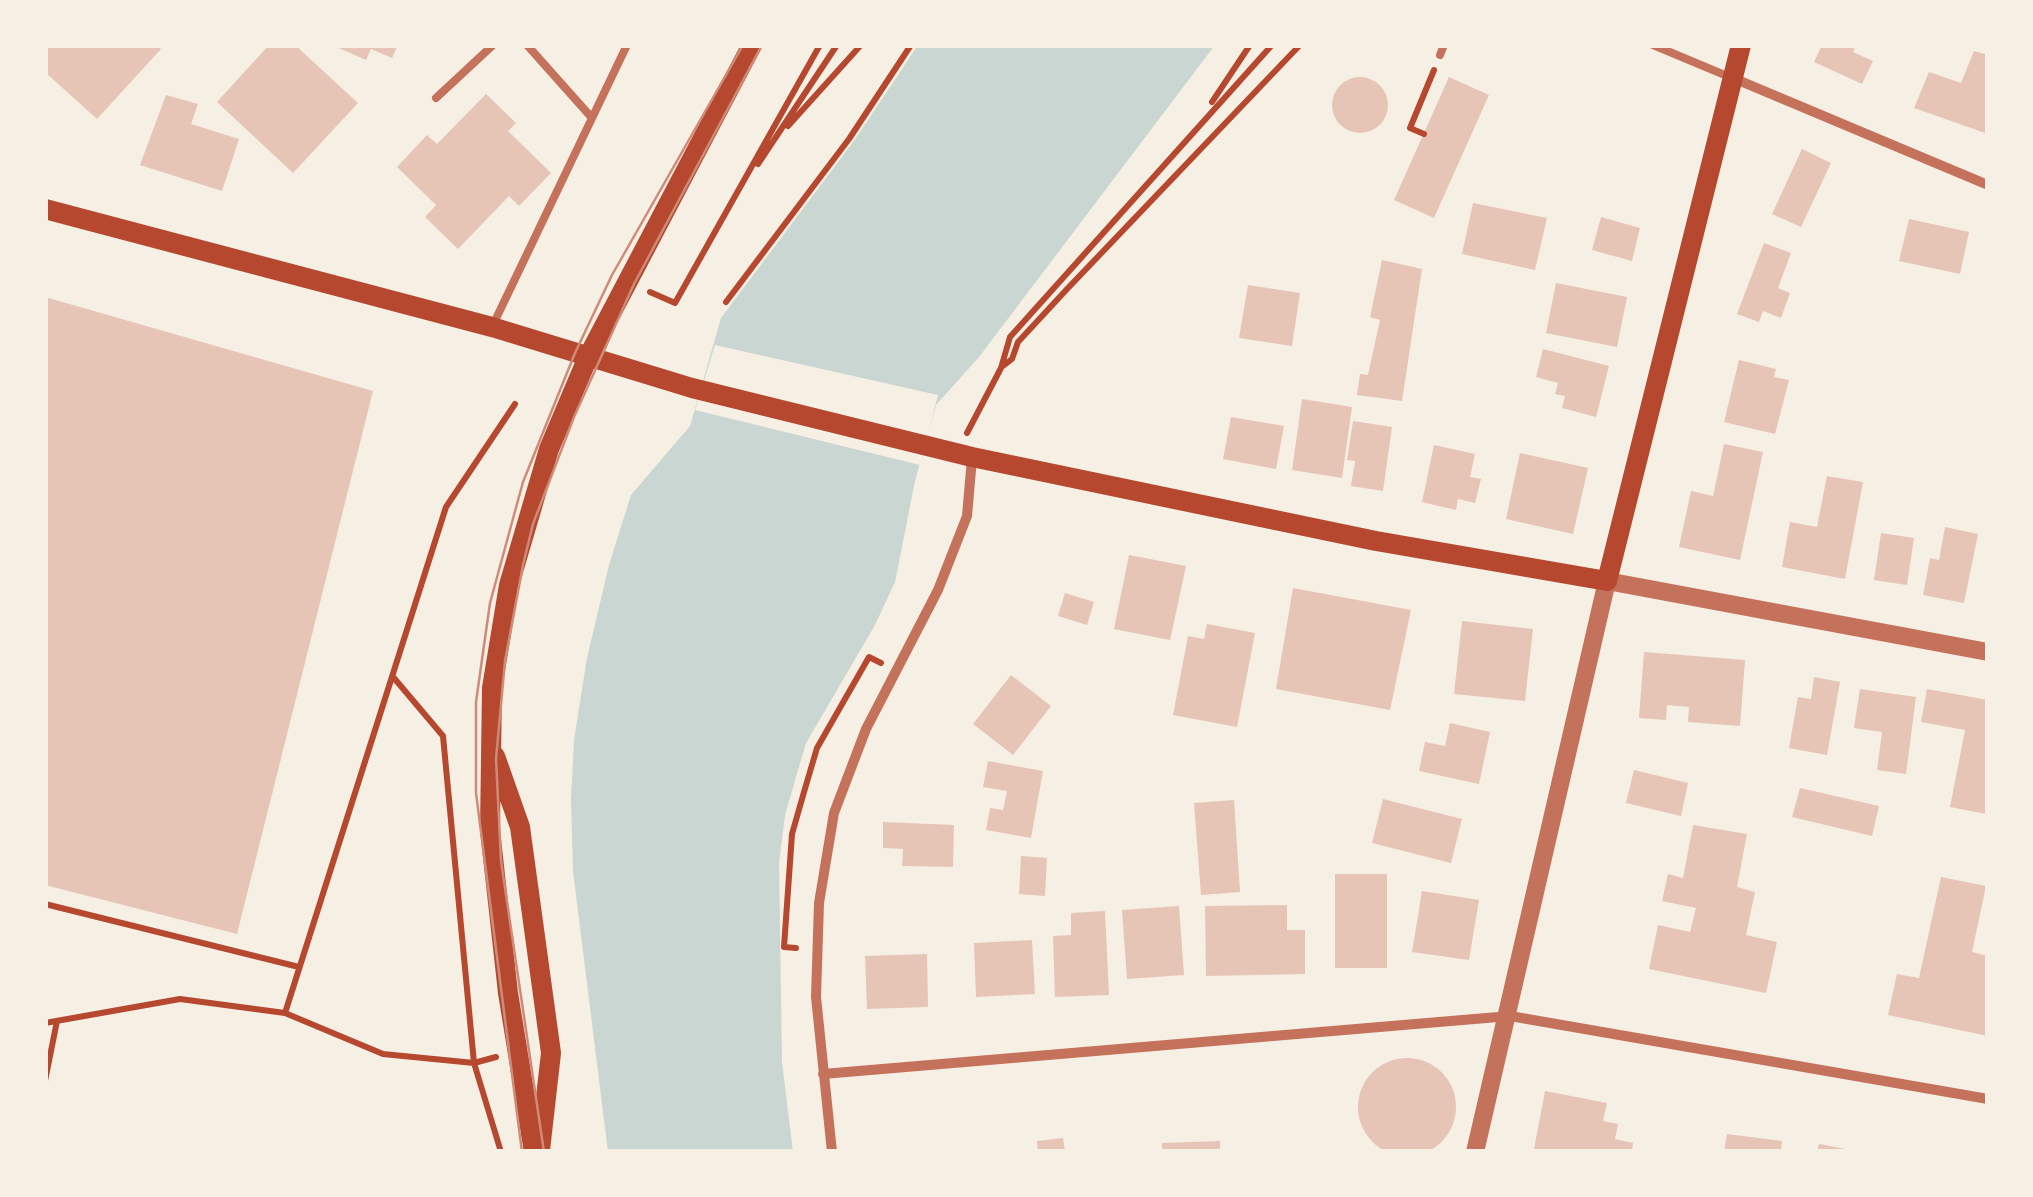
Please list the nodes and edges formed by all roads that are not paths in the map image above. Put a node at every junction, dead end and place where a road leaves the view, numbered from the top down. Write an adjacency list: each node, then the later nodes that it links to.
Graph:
1 (492, 45): 8 (lane)
2 (527, 45): 9 (lane)
3 (627, 45): 9 (lane)
4 (752, 45): 13 (main road)
5 (1653, 45): 7 (lane)
6 (1741, 45): 7 (main road)
7 (1733, 78): 10 (street); 15 (main road)
8 (436, 98)
9 (592, 118): 12 (lane)
10 (1988, 184)
11 (45, 209): 12 (main road)
12 (492, 327): 13 (main road)
13 (588, 357): 14 (main road); 17 (main road)
14 (972, 457): 15 (main road); 19 (street)
15 (1608, 581): 16 (street); 18 (street)
16 (1988, 652)
17 (489, 739): 21 (main road); 21 (main road)
18 (1510, 1016): 19 (street); 20 (street); 23 (street)
19 (824, 1074): 22 (street)
20 (1988, 1099)
21 (536, 1152)
22 (832, 1152)
23 (1475, 1152)

